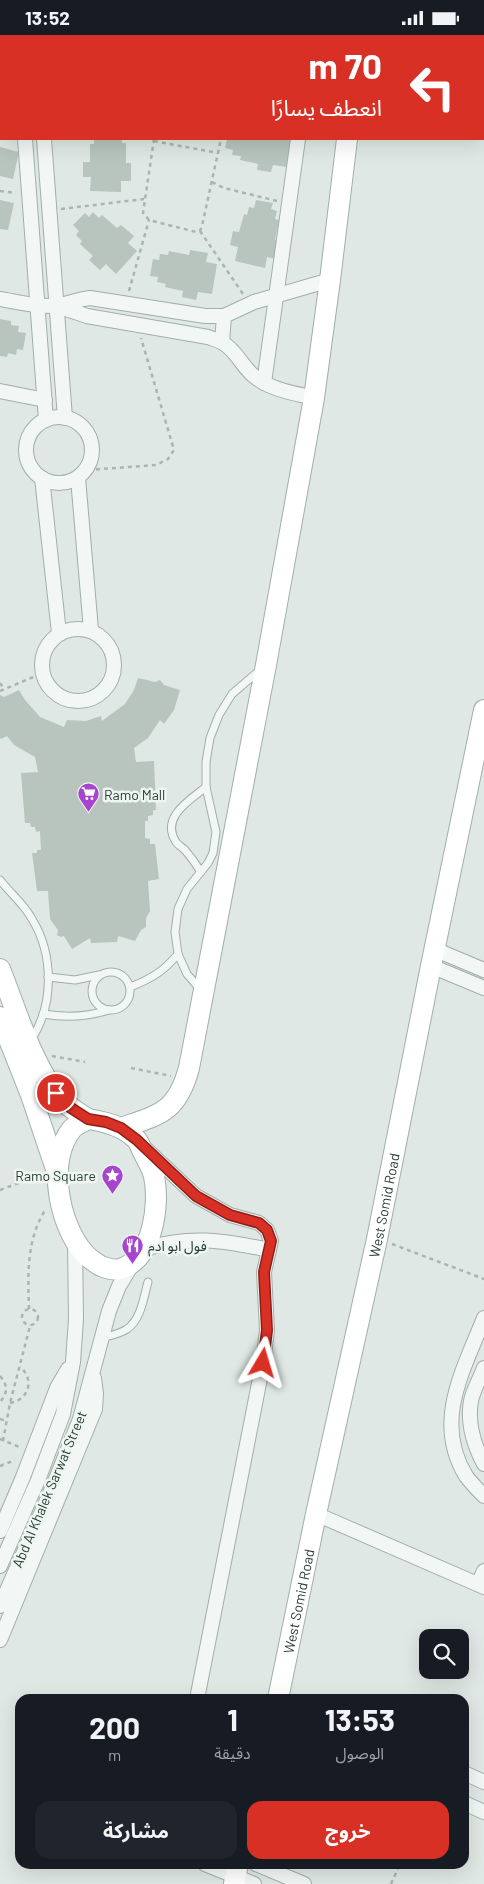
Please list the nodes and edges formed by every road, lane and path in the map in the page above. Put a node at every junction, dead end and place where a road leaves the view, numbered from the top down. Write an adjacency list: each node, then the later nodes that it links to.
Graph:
1 (26, 140): 19 (street)
2 (44, 140): 11 (street)
3 (154, 140): 7 (path); 9 (path)
4 (220, 140): 7 (path)
5 (298, 140): 10 (street)
6 (347, 140): 14 (street)
7 (218, 153): 8 (path)
8 (212, 182): 10 (path); 13 (path)
9 (144, 199): 11 (path); 12 (path)
10 (289, 203): 15 (street)
11 (49, 211): 20 (street)
12 (148, 220): 13 (path); 17 (path)
13 (200, 231): 18 (path)
14 (330, 280): 15 (street); 26 (street)
15 (276, 296): 18 (street); 24 (street)
16 (0, 299): 19 (street)
17 (126, 303): 20 (street); 21 (street)
18 (250, 304): 21 (street)
19 (38, 305): 20 (street); 27 (street)
20 (57, 305): 22 (street); 28 (street)
21 (224, 316): 23 (street)
22 (136, 325): 23 (street); 30 (path)
23 (222, 342): 24 (street)
24 (264, 383): 26 (street)
25 (0, 391): 27 (street)
26 (314, 398): 34 (street)
27 (45, 399): 29 (street)
28 (65, 418): 29 (street); 30 (street)
29 (46, 420): 31 (street)
30 (82, 474): 31 (street); 32 (street)
31 (42, 478): 33 (street)
32 (91, 630): 33 (street); 35 (street)
33 (59, 633): 35 (street)
34 (266, 665): 39 (lane); 40 (street)
35 (43, 673): 37 (path)
36 (0, 683): 37 (path)
37 (2, 690)
38 (483, 723): 44 (street, West Somid Road)
39 (206, 787): 40 (lane); 41 (lane)
40 (221, 856): 41 (lane); 51 (street)
41 (201, 872): 43 (lane)
42 (0, 880): 48 (lane)
43 (178, 954): 49 (lane); 51 (lane)
44 (433, 957): 46 (street); 50 (street); 64 (street, West Somid Road)
45 (0, 969): 55 (street)
46 (484, 969)
47 (102, 974): 48 (lane); 49 (lane); 52 (lane)
48 (48, 977): 53 (lane)
49 (130, 987): 52 (lane)
50 (484, 988)
51 (204, 993): 58 (street)
52 (111, 1010): 53 (lane)
53 (43, 1014): 55 (lane)
54 (0, 1017): 61 (street)
55 (32, 1048): 56 (path); 59 (street)
56 (85, 1062)
57 (131, 1068): 58 (path)
58 (186, 1079): 60 (street)
59 (88, 1119): 60 (street); 61 (street)
60 (129, 1134): 65 (street); 66 (street)
61 (57, 1177): 62 (path); 63 (street); 69 (path)
62 (0, 1190)
63 (75, 1239): 66 (street); 73 (street, Abd Al Khalek Sarwat Street)
64 (377, 1239): 67 (path); 85 (street, West Somid Road)
65 (269, 1250): 66 (street); 93 (street)
66 (139, 1254): 72 (street, Abd Al Khalek Sarwat Street)
67 (484, 1279)
68 (148, 1282): 72 (lane)
69 (29, 1309): 71 (path); 71 (path)
70 (484, 1319): 84 (street)
71 (30, 1326): 74 (path)
72 (101, 1339): 89 (street, Abd Al Khalek Sarwat Street)
73 (73, 1362): 82 (street); 87 (street, Abd Al Khalek Sarwat Street)
74 (20, 1367): 78 (path); 78 (path)
75 (484, 1368): 83 (street)
76 (0, 1376): 77 (path)
77 (0, 1402)
78 (10, 1403): 80 (path)
79 (0, 1419): 80 (path)
80 (6, 1421): 81 (path)
81 (1, 1440): 82 (path)
82 (33, 1452): 86 (street)
83 (484, 1464)
84 (484, 1496)
85 (316, 1514): 90 (street); 94 (street, West Somid Road)
86 (0, 1531)
87 (0, 1566)
88 (484, 1571): 90 (street)
89 (20, 1574): 91 (street, Abd Al Khalek Sarwat Street); 92 (street)
90 (481, 1586)
91 (0, 1606)
92 (0, 1641)
93 (198, 1694)
94 (281, 1694)
95 (469, 1775): 96 (street)
96 (484, 1782)
97 (469, 1805): 98 (street)
98 (484, 1812)
99 (219, 1869): 102 (street)
100 (268, 1869): 104 (street)
101 (398, 1869): 105 (path)
102 (236, 1875): 103 (street)
103 (254, 1884)
104 (304, 1884)
105 (391, 1884)

